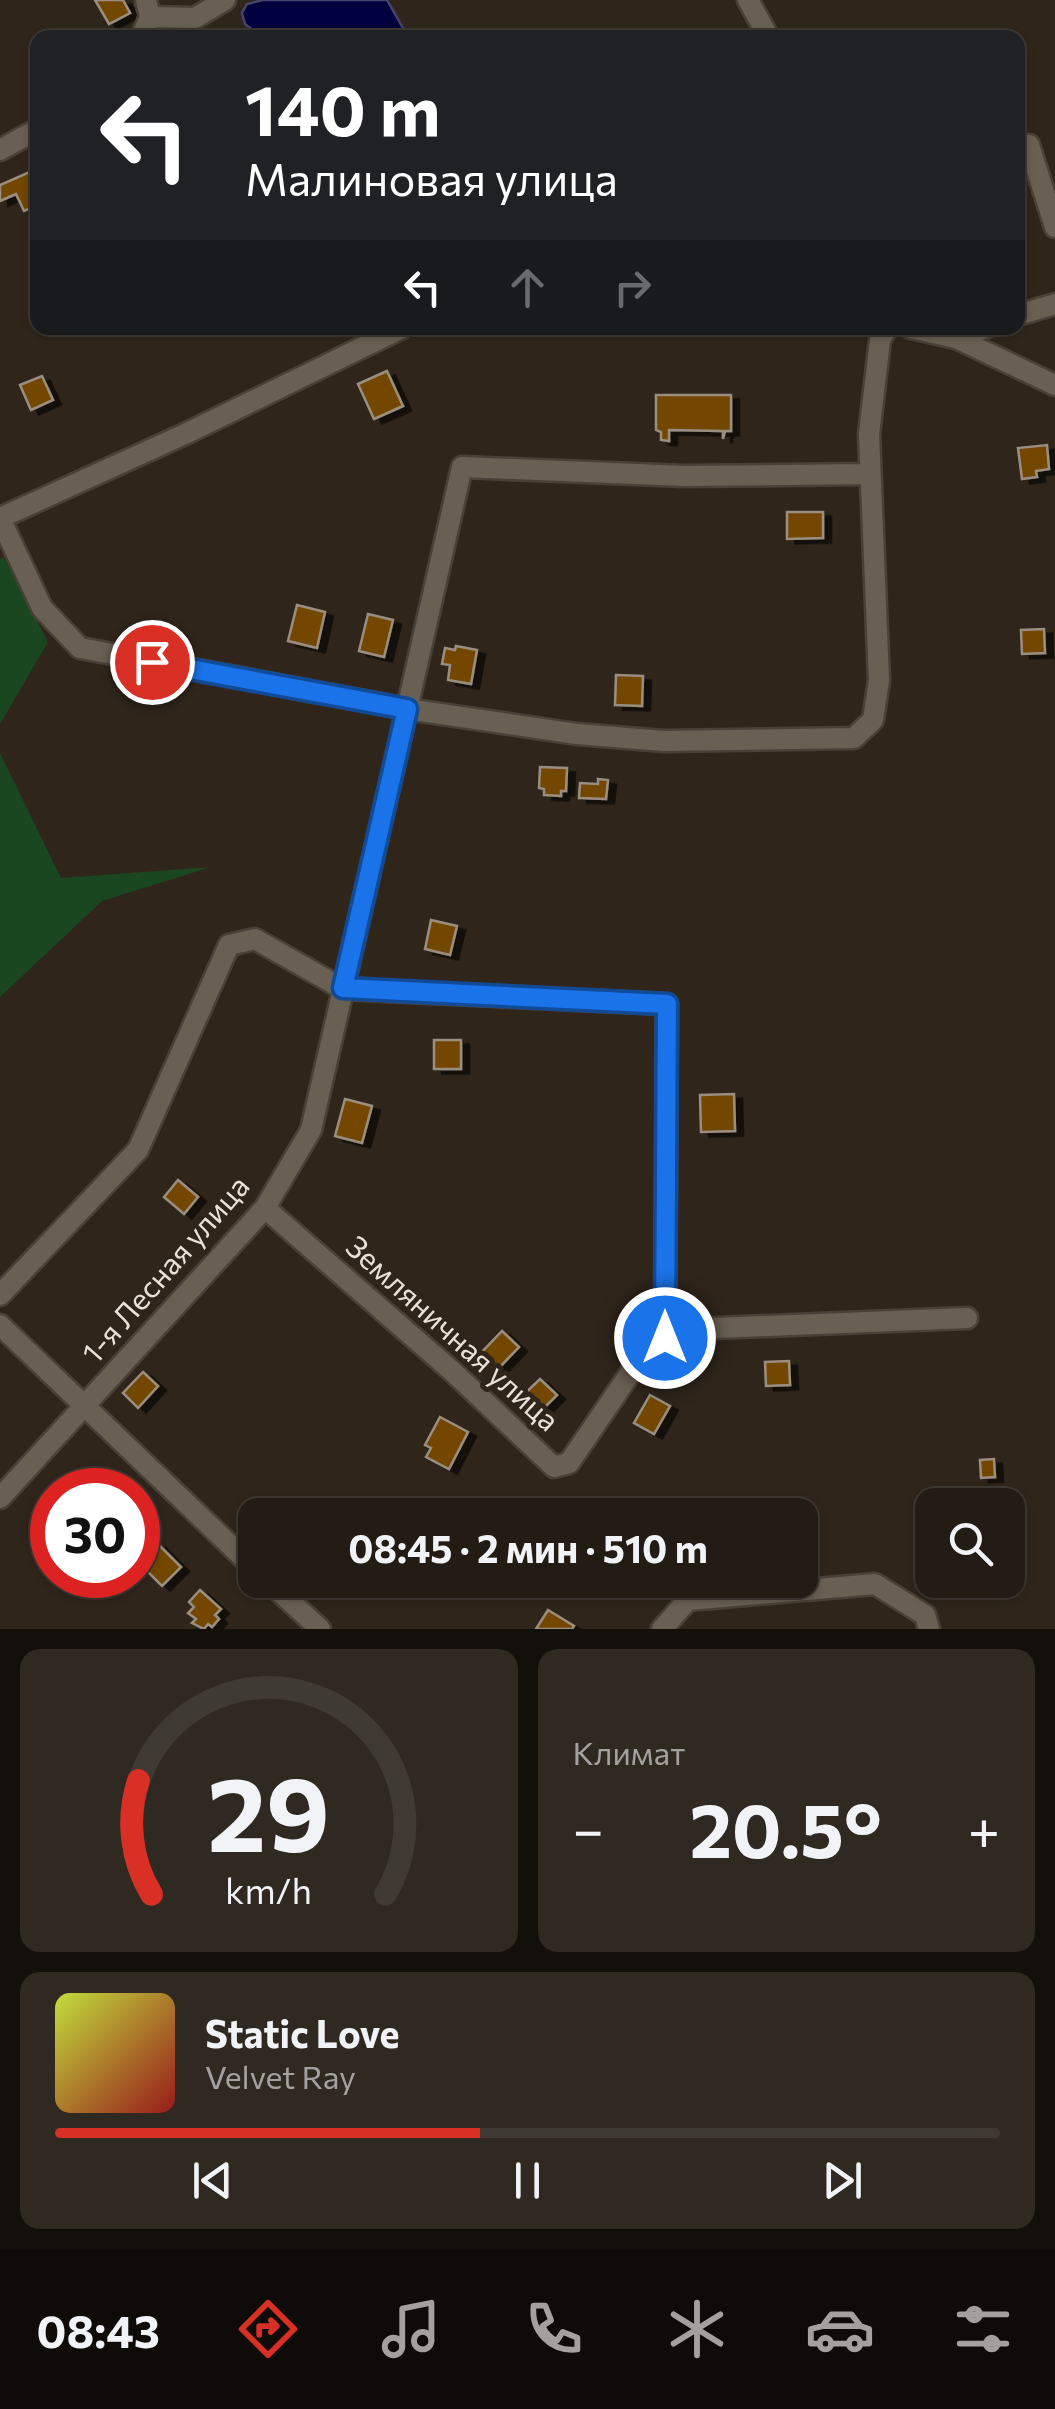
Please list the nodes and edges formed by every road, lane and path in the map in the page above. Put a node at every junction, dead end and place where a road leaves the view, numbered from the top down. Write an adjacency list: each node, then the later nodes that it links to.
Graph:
1 (225, 0): 3 (street)
2 (748, 0): 4 (street)
3 (148, 8)
4 (765, 30)
5 (30, 133): 7 (street)
6 (1025, 147): 8 (street)
7 (0, 150)
8 (1055, 227)
9 (1052, 300): 10 (street)
10 (1025, 313)
11 (388, 335): 18 (street)
12 (883, 335): 17 (street)
13 (942, 335): 15 (street)
14 (964, 335): 15 (street)
15 (956, 338): 16 (street)
16 (1055, 385)
17 (870, 474): 19 (street, 1-я Лесная улица); 19 (street)
18 (0, 518): 19 (street)
19 (407, 709): 20 (street, 1-я Лесная улица)
20 (343, 988): 21 (street, 1-я Лесная улица); 22 (street); 25 (street)
21 (266, 1208): 25 (street, Земляничная улица); 26 (street, 1-я Лесная улица)
22 (0, 1295)
23 (967, 1318): 25 (street)
24 (0, 1325): 26 (street)
25 (665, 1338)
26 (86, 1408): 27 (street, 1-я Лесная улица); 28 (street)
27 (0, 1498)
28 (238, 1553)
29 (286, 1598): 30 (street)
30 (320, 1629)
31 (662, 1629): 32 (street)
32 (929, 1629)

